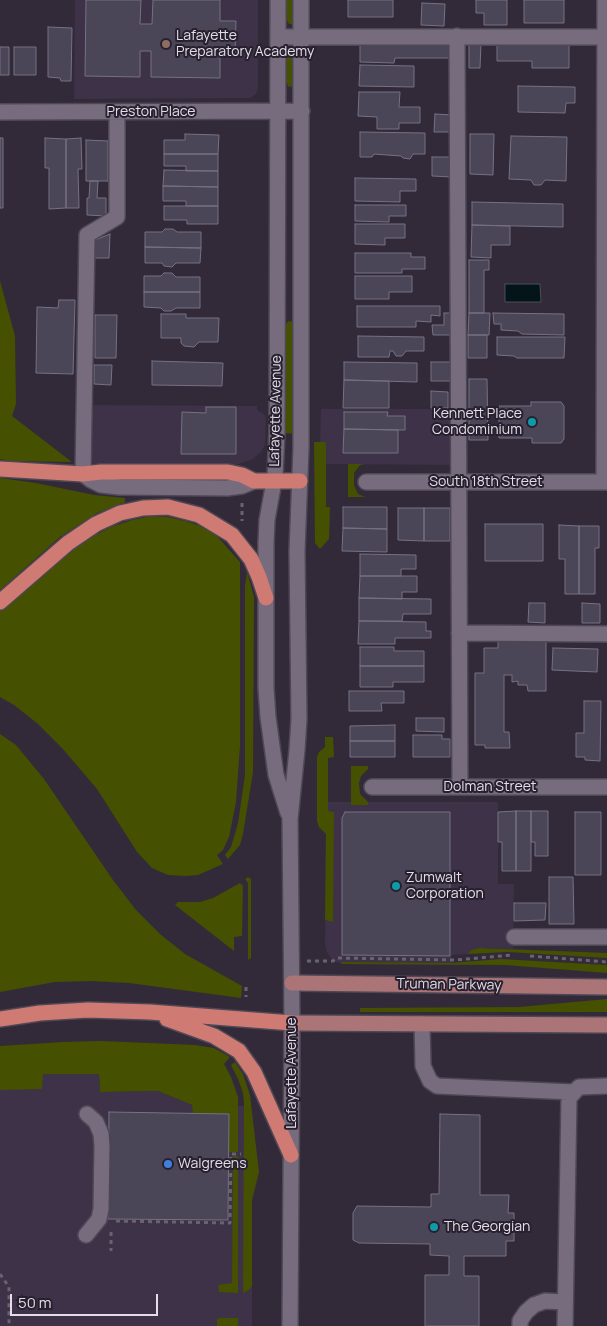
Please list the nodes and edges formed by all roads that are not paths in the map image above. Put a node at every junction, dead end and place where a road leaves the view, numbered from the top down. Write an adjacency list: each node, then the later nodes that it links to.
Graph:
1 (278, 0): 6 (street, Lafayette Avenue)
2 (302, 0): 4 (street, Lafayette Avenue)
3 (605, 0): 7 (street)
4 (302, 36): 5 (street); 6 (street); 9 (street, Lafayette Avenue)
5 (457, 36): 7 (street); 17 (street)
6 (278, 37): 8 (street, Lafayette Avenue)
7 (606, 37): 18 (street)
8 (277, 111): 9 (street, Preston Place); 11 (street, Preston Place); 14 (street, Lafayette Avenue)
9 (302, 111): 15 (street, Lafayette Avenue)
10 (0, 112): 11 (street, Preston Place)
11 (117, 112): 13 (street)
12 (0, 469): 13 (highway)
13 (83, 474): 14 (highway)
14 (274, 481): 15 (highway); 19 (street, Lafayette Avenue)
15 (300, 481): 26 (street, Lafayette Avenue)
16 (366, 482): 17 (street, South 18th Street)
17 (458, 482): 18 (street, South 18th Street); 21 (street)
18 (606, 482)
19 (266, 598): 20 (highway); 26 (street, Lafayette Avenue)
20 (0, 602)
21 (459, 633): 22 (street); 24 (street)
22 (607, 634)
23 (372, 787): 24 (street, Dolman Street)
24 (460, 787): 25 (street, Dolman Street)
25 (607, 787)
26 (290, 820): 29 (street, Lafayette Avenue)
27 (514, 937): 28 (street)
28 (607, 938)
29 (292, 983): 30 (main road, Truman Parkway); 33 (street, Lafayette Avenue)
30 (607, 987)
31 (150, 1012): 32 (highway); 33 (highway); 39 (highway)
32 (0, 1019)
33 (292, 1023): 34 (main road); 39 (street, Lafayette Avenue)
34 (422, 1024): 35 (main road); 37 (street)
35 (607, 1025)
36 (607, 1086): 37 (street)
37 (573, 1092): 41 (street)
38 (87, 1114): 40 (street)
39 (291, 1155): 42 (street, Lafayette Avenue)
40 (86, 1235)
41 (565, 1302): 43 (street); 44 (street)
42 (290, 1326)
43 (520, 1326)
44 (565, 1326)

